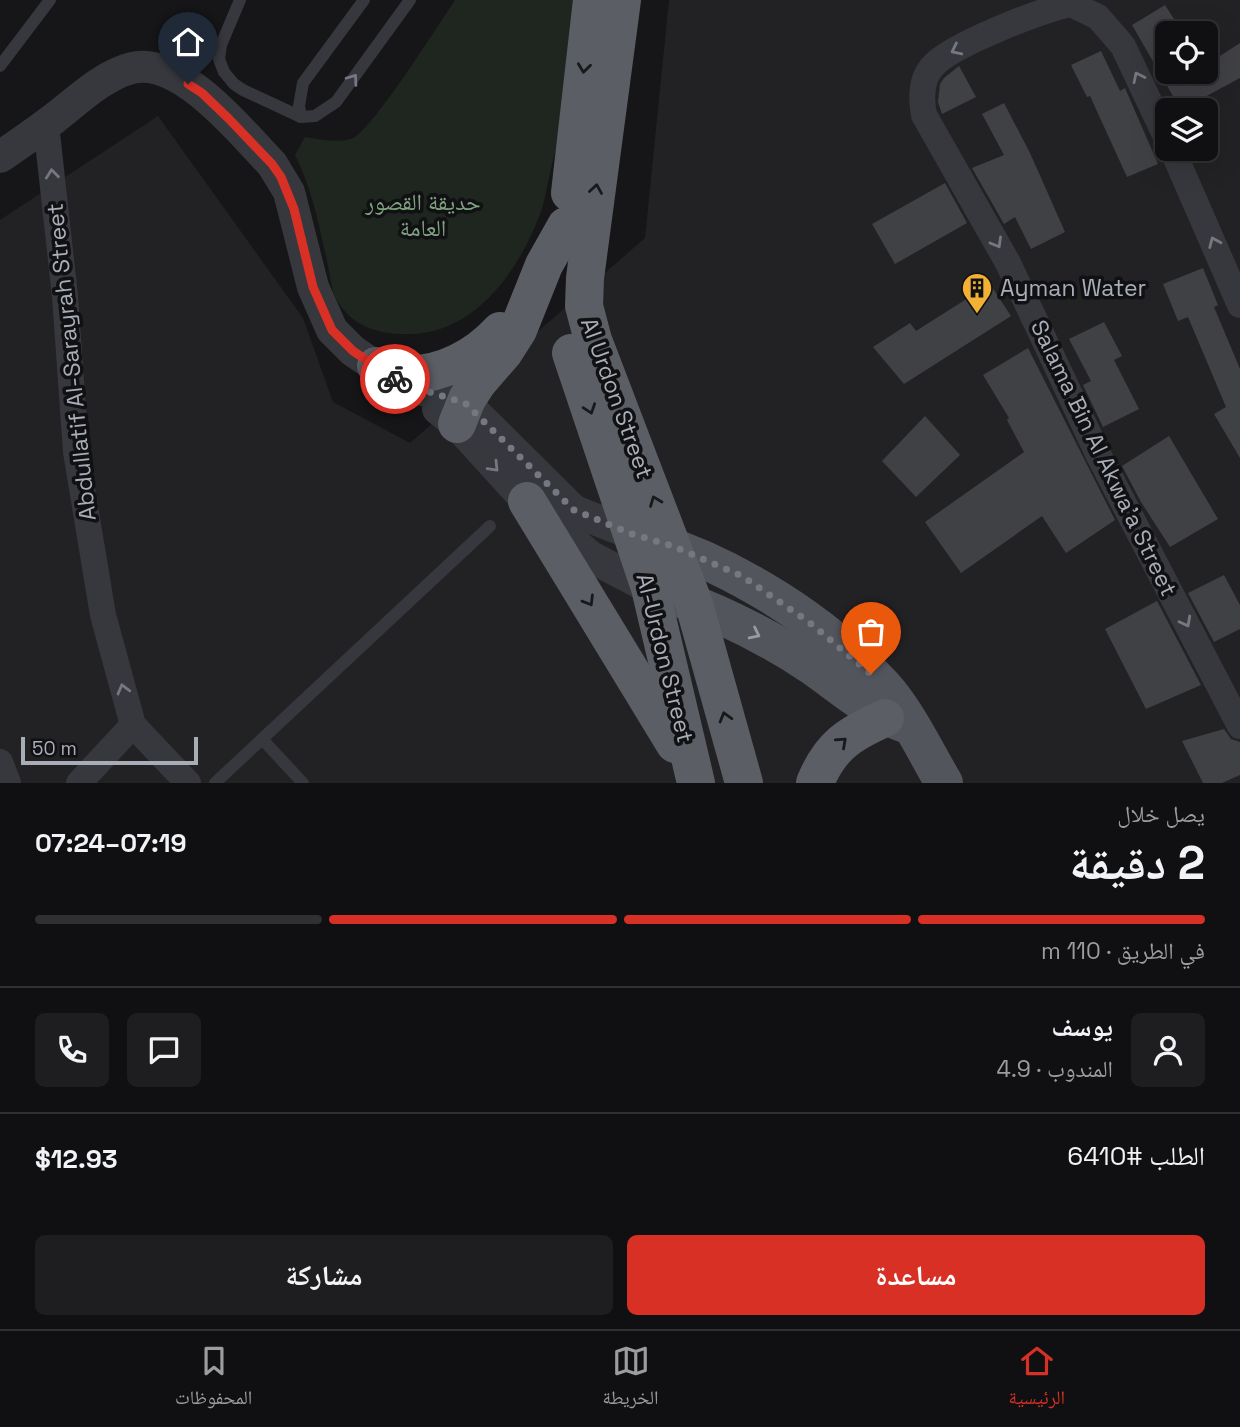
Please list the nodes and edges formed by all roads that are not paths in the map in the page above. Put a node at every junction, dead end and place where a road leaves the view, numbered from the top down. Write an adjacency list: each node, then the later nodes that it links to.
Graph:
1 (50, 0): 7 (lane)
2 (240, 0): 9 (lane)
3 (364, 0): 9 (lane)
4 (410, 0): 9 (lane, one-way to 4)
5 (592, 0): 13 (highway, Al Urdon Street, one-way to 13)
6 (622, 0): 21 (highway, Al Urdon Street, one-way to 6)
7 (0, 66)
8 (1155, 114): 26 (street, Salama Bin Al Akwa'a Street, one-way to 26)
9 (301, 117)
10 (46, 124): 11 (street); 16 (street); 25 (street, Abdullatif Al-Sarayrah Street, one-way to 10)
11 (0, 157)
12 (1177, 161): 15 (street, one-way to 12)
13 (566, 226): 14 (highway); 20 (highway, Al Urdon Street, one-way to 20)
14 (529, 303): 16 (highway); 17 (highway)
15 (1240, 305)
16 (376, 366): 17 (street)
17 (461, 413): 18 (street, one-way to 18); 20 (street)
18 (527, 501): 22 (street); 29 (highway, one-way to 29)
19 (490, 526): 27 (lane)
20 (632, 534): 21 (main road); 22 (highway, Al-Urdon Street)
21 (673, 546): 23 (highway, Al Urdon Street); 24 (main road)
22 (650, 588): 23 (main road); 29 (highway, Al-Urdon Street)
23 (694, 604): 24 (main road, one-way to 24); 35 (highway, Al Urdon Street, one-way to 23)
24 (897, 722): 36 (highway, one-way to 24); 37 (main road)
25 (133, 725): 31 (street); 32 (street, Abdullatif Al-Sarayrah Street)
26 (1240, 726)
27 (262, 738): 33 (lane); 34 (lane)
28 (0, 762): 30 (street)
29 (695, 780)
30 (8, 783)
31 (79, 783)
32 (188, 783)
33 (215, 783)
34 (303, 783)
35 (744, 783)
36 (816, 783)
37 (944, 783)

